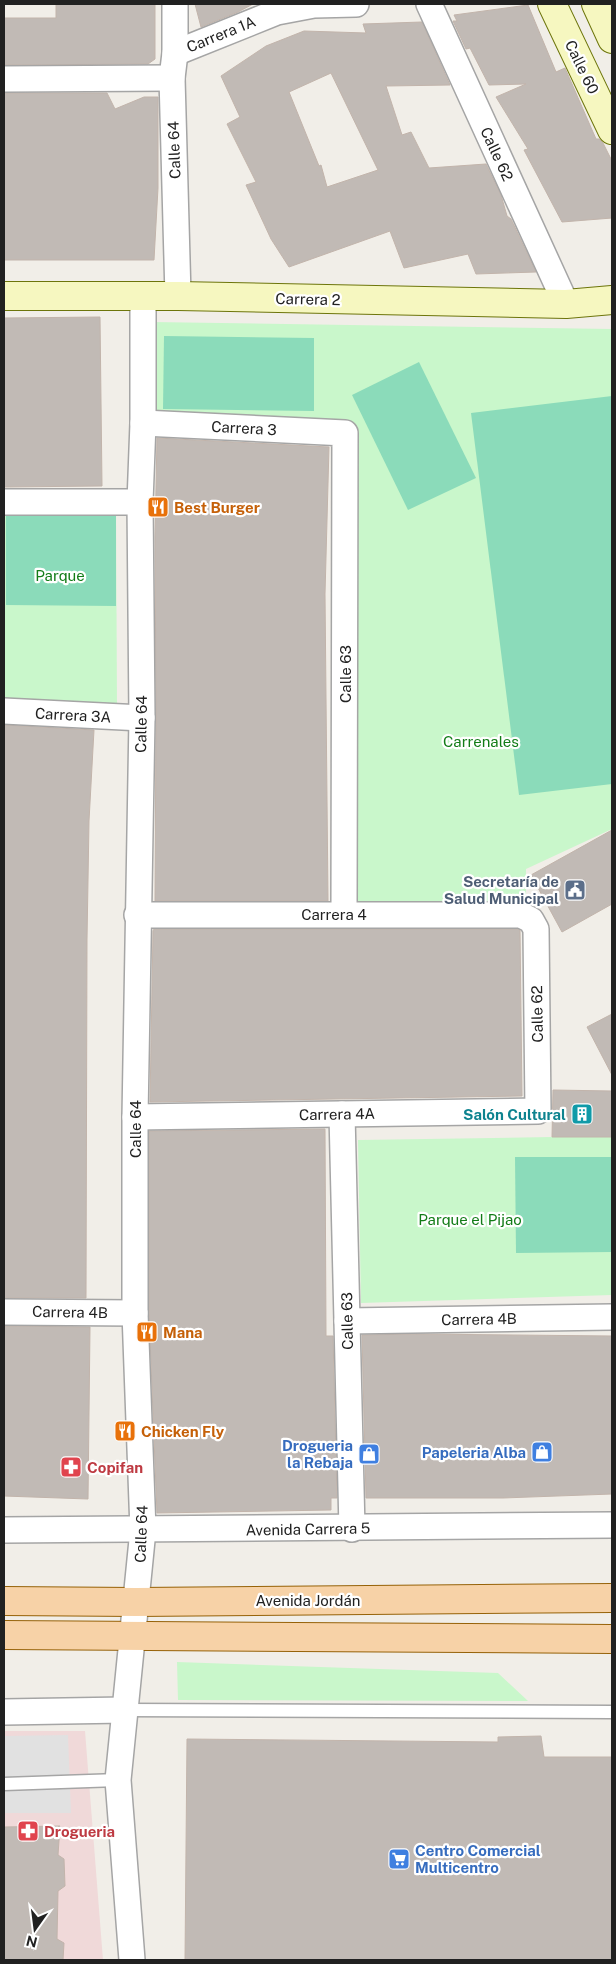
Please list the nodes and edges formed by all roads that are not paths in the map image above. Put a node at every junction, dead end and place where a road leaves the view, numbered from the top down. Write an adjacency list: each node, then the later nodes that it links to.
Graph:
1 (176, 4): 7 (street, Calle 64)
2 (356, 4): 7 (street, Carrera 1A)
3 (429, 4): 15 (street, Calle 62)
4 (552, 4): 10 (street, Calle 60)
5 (596, 4): 6 (street)
6 (612, 39)
7 (175, 53): 9 (street, Calle 64)
8 (4, 78): 9 (street)
9 (172, 78): 13 (street, Calle 64)
10 (612, 130)
11 (4, 296): 12 (street, Carrera 2)
12 (143, 296): 13 (street, Carrera 2); 16 (street, Calle 64)
13 (178, 296): 15 (street, Carrera 2)
14 (612, 300): 15 (street, Carrera 2)
15 (566, 304)
16 (142, 423): 17 (street, Carrera 3); 19 (street, Calle 64)
17 (345, 433): 22 (street, Calle 63)
18 (4, 502): 19 (street)
19 (140, 502): 21 (street, Calle 64)
20 (4, 712): 21 (street, Carrera 3A)
21 (142, 718): 23 (street, Calle 64)
22 (344, 914): 23 (street, Carrera 4); 24 (street, Carrera 4)
23 (137, 915): 27 (street, Calle 64)
24 (530, 920): 25 (street, Calle 62)
25 (538, 1111): 26 (street, Carrera 4A)
26 (342, 1114): 27 (street, Carrera 4A); 31 (street, Calle 63)
27 (135, 1116): 29 (street, Calle 64)
28 (4, 1312): 29 (street, Carrera 4B)
29 (135, 1313): 35 (street, Calle 64)
30 (612, 1317): 31 (street, Carrera 4B)
31 (347, 1321): 33 (street, Calle 63)
32 (612, 1525): 33 (street, Avenida Carrera 5)
33 (352, 1528): 35 (street, Avenida Carrera 5)
34 (4, 1530): 35 (street, Avenida Carrera 5)
35 (143, 1530): 38 (street, Calle 64)
36 (612, 1598): 38 (main road, Avenida Jordán)
37 (4, 1601): 38 (main road, Avenida Jordán)
38 (136, 1602): 40 (street, Calle 64)
39 (4, 1635): 40 (main road)
40 (132, 1636): 41 (main road); 42 (street, Calle 64)
41 (612, 1639)
42 (125, 1710): 43 (street); 44 (lane); 45 (street, Calle 64)
43 (4, 1712)
44 (612, 1712)
45 (118, 1780): 46 (lane); 47 (street, Calle 64)
46 (4, 1784)
47 (132, 1960)

